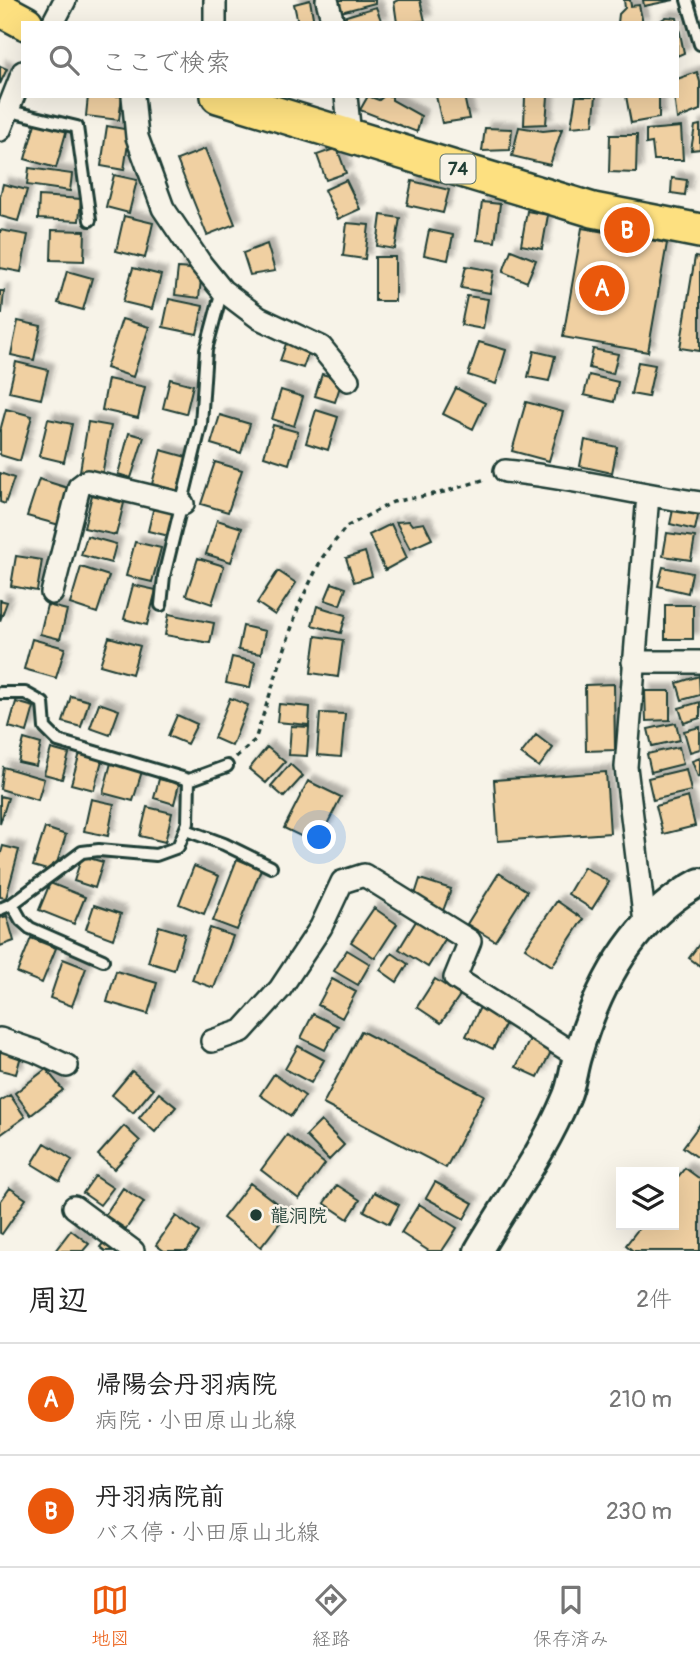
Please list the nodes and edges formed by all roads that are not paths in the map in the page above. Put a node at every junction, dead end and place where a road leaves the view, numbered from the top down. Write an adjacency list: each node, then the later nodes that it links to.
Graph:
1 (215, 0): 6 (street)
2 (327, 0): 7 (street)
3 (687, 0): 8 (lane)
4 (0, 9): 5 (main road)
5 (22, 21)
6 (215, 21)
7 (332, 21)
8 (700, 44)
9 (21, 76): 13 (street)
10 (133, 98): 17 (street)
11 (225, 98): 14 (main road, 74)
12 (346, 98): 14 (street)
13 (2, 116): 15 (lane)
14 (350, 136): 16 (main road, 74)
15 (90, 220)
16 (700, 231)
17 (222, 290): 18 (street); 22 (lane)
18 (348, 380)
19 (505, 471): 20 (street)
20 (648, 495): 21 (street); 25 (street)
21 (700, 503)
22 (183, 504): 23 (street); 24 (lane)
23 (52, 593)
24 (161, 605)
25 (633, 662): 26 (street); 35 (street)
26 (700, 662)
27 (0, 693): 29 (lane)
28 (227, 766): 29 (lane)
29 (189, 780): 30 (lane)
30 (186, 830): 31 (lane); 33 (lane)
31 (271, 867)
32 (700, 882): 35 (street)
33 (12, 904): 34 (lane); 36 (lane)
34 (0, 909)
35 (645, 923): 39 (street)
36 (103, 960)
37 (0, 1039): 40 (street)
38 (212, 1041): 39 (street)
39 (577, 1056): 43 (street)
40 (67, 1066)
41 (74, 1207): 42 (street)
42 (132, 1251)
43 (478, 1251)

